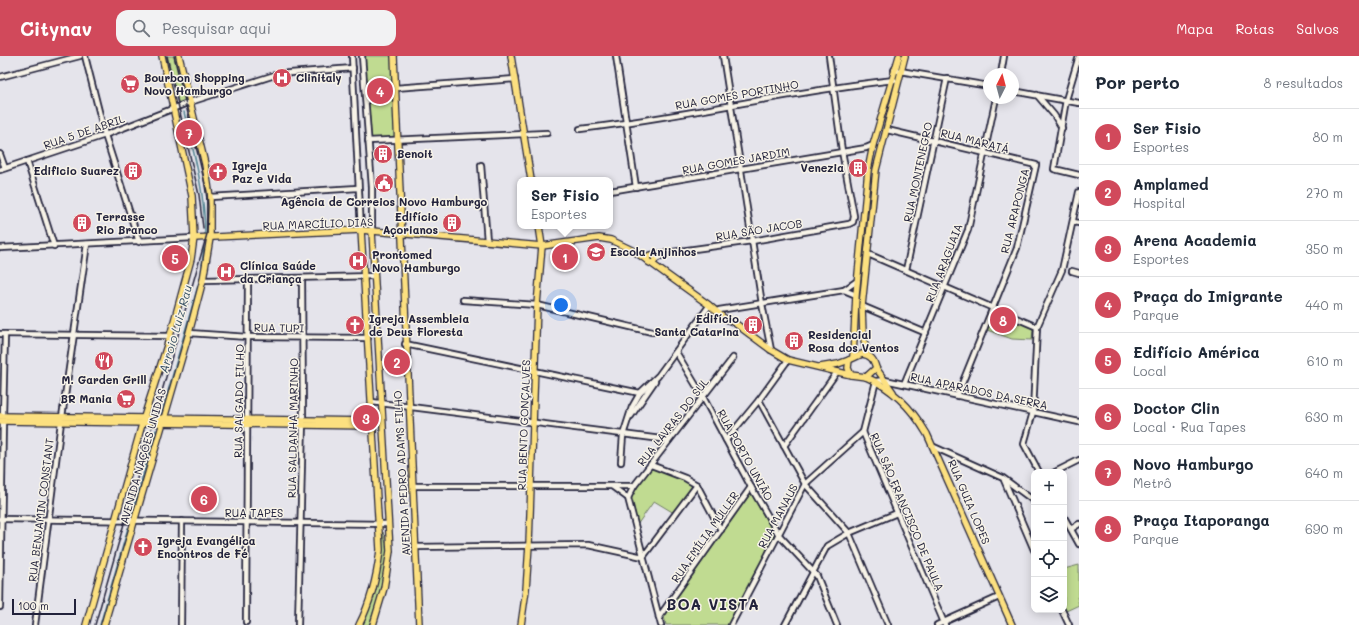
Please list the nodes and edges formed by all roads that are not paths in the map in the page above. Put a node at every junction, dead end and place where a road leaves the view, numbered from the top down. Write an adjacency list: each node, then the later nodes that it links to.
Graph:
1 (80, 56): 19 (street)
2 (85, 56): 40 (street)
3 (162, 56): 34 (main road, AVENIDA NAÇÕES UNIDAS)
4 (179, 56): 30 (main road, AVENIDA NAÇÕES UNIDAS)
5 (352, 56): 16 (street)
6 (362, 56): 44 (street)
7 (394, 56): 25 (main road, AVENIDA PEDRO ADAMS FILHO)
8 (511, 56): 21 (main road)
9 (616, 56): 35 (street)
10 (723, 56): 33 (street)
11 (829, 56): 26 (street)
12 (899, 56): 18 (main road)
13 (905, 56): 18 (main road)
14 (1004, 56): 17 (street)
15 (1079, 56): 29 (street)
16 (353, 68): 30 (street, RUA 5 DE ABRIL); 59 (street)
17 (1002, 68)
18 (897, 71): 20 (street); 22 (main road); 23 (main road)
19 (0, 77)
20 (947, 78): 24 (street); 43 (street, RUA MONTENEGRO)
21 (515, 79): 25 (street); 41 (main road)
22 (898, 79): 23 (street, RUA GOMES PORTINHO); 38 (main road)
23 (891, 80): 26 (street, RUA GOMES PORTINHO); 45 (main road)
24 (983, 85)
25 (395, 88): 42 (main road, AVENIDA PEDRO ADAMS FILHO)
26 (834, 88): 33 (street, RUA GOMES PORTINHO); 47 (street)
27 (1019, 92): 28 (street)
28 (1037, 95): 29 (street); 36 (street)
29 (1066, 100): 31 (street); 36 (street)
30 (190, 102): 34 (street, RUA 5 DE ABRIL); 62 (main road, AVENIDA NAÇÕES UNIDAS)
31 (1079, 103)
32 (995, 104): 48 (street, RUA ARAGUAIA)
33 (731, 106): 35 (street, RUA GOMES PORTINHO); 55 (street)
34 (173, 108): 40 (street, RUA 5 DE ABRIL); 69 (main road, AVENIDA NAÇÕES UNIDAS)
35 (628, 124): 37 (street, RUA GOMES PORTINHO); 58 (street)
36 (1062, 128): 56 (street)
37 (580, 129)
38 (887, 130): 43 (street, RUA MARATÁ); 79 (main road)
39 (547, 133): 41 (street)
40 (104, 135): 51 (street, RUA 5 DE ABRIL); 73 (street)
41 (524, 135): 42 (street); 57 (main road)
42 (397, 139): 44 (street); 68 (main road, AVENIDA PEDRO ADAMS FILHO)
43 (934, 140): 48 (street, RUA MARATÁ); 82 (street, RUA MONTENEGRO)
44 (368, 141): 67 (street)
45 (872, 145): 46 (street, RUA GOMES JARDIM); 50 (main road)
46 (866, 148): 47 (street, RUA GOMES JARDIM); 50 (street)
47 (842, 151): 55 (street, RUA GOMES JARDIM); 72 (street, RUA SÃO JACOB)
48 (985, 153): 53 (street, RUA MARATÁ); 92 (street, RUA ARAGUAIA)
49 (0, 154): 54 (street)
50 (871, 158): 91 (main road)
51 (28, 161): 54 (street, RUA 5 DE ABRIL); 75 (street)
52 (481, 165): 71 (street)
53 (1036, 165): 100 (street, RUA ARAPONGA)
54 (2, 169)
55 (740, 170): 58 (street, RUA GOMES JARDIM); 72 (street)
56 (1079, 175)
57 (531, 177)
58 (636, 187): 60 (street, RUA GOMES JARDIM)
59 (358, 188): 62 (street); 66 (street)
60 (613, 191)
61 (1079, 192): 63 (street)
62 (210, 197): 70 (main road, AVENIDA NAÇÕES UNIDAS)
63 (1073, 222): 64 (street); 103 (street)
64 (1079, 223)
65 (539, 229): 76 (main road, RUA BENTO GONÇALVES)
66 (361, 230): 67 (main road, RUA MARCÍLIO DIAS); 70 (main road, RUA MARCÍLIO DIAS); 87 (main road)
67 (372, 231): 68 (main road, RUA MARCÍLIO DIAS); 86 (main road)
68 (403, 234): 71 (main road, RUA MARCÍLIO DIAS); 113 (main road, AVENIDA PEDRO ADAMS FILHO)
69 (194, 238): 70 (main road, RUA MARCÍLIO DIAS); 73 (street, RUA MARCÍLIO DIAS); 109 (main road, AVENIDA NAÇÕES UNIDAS)
70 (210, 238): 89 (main road, AVENIDA NAÇÕES UNIDAS)
71 (488, 241): 76 (main road, RUA MARCÍLIO DIAS)
72 (752, 241): 80 (street, RUA SÃO JACOB); 96 (street)
73 (139, 242): 74 (street, RUA MARCÍLIO DIAS)
74 (87, 244): 75 (street, RUA MARCÍLIO DIAS); 108 (street, RUA BENJAMIN CONSTANT)
75 (54, 246): 77 (street, RUA MARCÍLIO DIAS)
76 (542, 246): 78 (main road, RUA MARCÍLIO DIAS); 97 (main road, RUA BENTO GONÇALVES)
77 (0, 248)
78 (634, 251): 80 (main road, RUA MARCÍLIO DIAS); 81 (main road, RUA MARCÍLIO DIAS)
79 (868, 254): 82 (street); 99 (main road)
80 (653, 258): 81 (main road); 84 (main road, RUA MARCÍLIO DIAS)
81 (649, 263): 84 (main road, RUA MARCÍLIO DIAS)
82 (906, 270): 92 (street)
83 (1072, 271): 85 (street)
84 (665, 273): 98 (main road, RUA MARCÍLIO DIAS)
85 (1079, 273)
86 (374, 276): 87 (street); 136 (main road)
87 (364, 277): 88 (street); 112 (main road)
88 (302, 279): 90 (street); 111 (street, RUA SALDANHA MARINHO)
89 (203, 280): 90 (street); 105 (main road, AVENIDA NAÇÕES UNIDAS)
90 (248, 280): 110 (street, RUA SALGADO FILHO)
91 (857, 281): 93 (street); 94 (main road)
92 (946, 287): 100 (street); 106 (street, RUA ARAGUAIA)
93 (844, 290): 94 (street); 96 (street)
94 (856, 295): 118 (main road)
95 (463, 300): 97 (street)
96 (762, 304): 101 (street); 114 (street)
97 (537, 305): 104 (street); 122 (main road, RUA BENTO GONÇALVES)
98 (709, 306): 101 (main road, RUA MARCÍLIO DIAS); 102 (main road, RUA MARCÍLIO DIAS); 115 (street)
99 (862, 306): 106 (street); 116 (main road)
100 (994, 307): 103 (street); 132 (street, RUA ARAPONGA)
101 (719, 310): 102 (main road, RUA MARCÍLIO DIAS)
102 (733, 322): 114 (main road, RUA MARCÍLIO DIAS)
103 (1036, 327): 138 (street)
104 (652, 332)
105 (189, 333): 110 (street, RUA TUPI); 143 (main road, AVENIDA NAÇÕES UNIDAS)
106 (926, 333): 129 (street, RUA ARAGUAIA)
107 (2, 334): 108 (street); 140 (street)
108 (75, 335): 109 (street); 141 (street, RUA BENJAMIN CONSTANT)
109 (170, 336): 142 (main road, AVENIDA NAÇÕES UNIDAS)
110 (248, 337): 111 (street, RUA TUPI); 145 (street, RUA SALGADO FILHO)
111 (303, 337): 112 (street, RUA TUPI); 146 (street, RUA SALDANHA MARINHO)
112 (368, 338): 135 (main road)
113 (405, 344): 122 (street); 137 (main road, AVENIDA PEDRO ADAMS FILHO)
114 (772, 350): 119 (main road, RUA MARCÍLIO DIAS)
115 (676, 352): 125 (street); 133 (street, RUA PORTO UNIÃO)
116 (867, 354): 118 (main road); 121 (main road)
117 (734, 358): 133 (street, RUA LAVRAS DO SUL)
118 (851, 358): 120 (main road, RUA MARCÍLIO DIAS); 124 (main road)
119 (788, 360): 120 (main road, RUA MARCÍLIO DIAS); 134 (street)
120 (816, 367): 123 (main road, RUA MARCÍLIO DIAS)
121 (876, 368): 126 (main road); 127 (main road, RUA GUIA LOPES)
122 (536, 371): 130 (street); 144 (main road, RUA BENTO GONÇALVES)
123 (837, 372): 124 (main road, RUA MARCÍLIO DIAS); 153 (street)
124 (851, 375): 126 (main road)
125 (658, 376): 130 (street); 139 (street)
126 (866, 377): 128 (main road, RUA GUIA LOPES)
127 (885, 380): 128 (street, RUA APARADOS DA SERRA); 129 (street, RUA APARADOS DA SERRA); 131 (main road, RUA GUIA LOPES)
128 (876, 381): 131 (main road, RUA GUIA LOPES); 149 (street, RUA SÃO FRANCISCO DE PAULA)
129 (904, 384): 132 (street, RUA APARADOS DA SERRA)
130 (640, 394): 139 (street)
131 (895, 396): 154 (main road, RUA GUIA LOPES)
132 (957, 396): 138 (street, RUA APARADOS DA SERRA)
133 (703, 397): 151 (street, RUA LAVRAS DO SUL); 152 (street, RUA PORTO UNIÃO)
134 (759, 400): 152 (street); 153 (street)
135 (372, 402): 136 (street); 148 (main road)
136 (382, 402): 137 (street); 180 (main road)
137 (409, 405): 144 (street); 163 (main road, AVENIDA PEDRO ADAMS FILHO)
138 (1033, 412): 147 (street, RUA APARADOS DA SERRA); 158 (street)
139 (630, 417): 150 (street)
140 (2, 419): 141 (main road); 171 (street)
141 (62, 419): 142 (main road); 172 (street, RUA BENJAMIN CONSTANT)
142 (144, 420): 143 (main road); 173 (main road, AVENIDA NAÇÕES UNIDAS)
143 (163, 421): 145 (main road); 174 (main road, AVENIDA NAÇÕES UNIDAS)
144 (534, 421): 150 (street); 166 (main road, RUA BENTO GONÇALVES)
145 (248, 422): 146 (main road); 176 (street, RUA SALGADO FILHO)
146 (303, 422): 148 (main road); 177 (street, RUA SALDANHA MARINHO)
147 (1079, 422)
148 (373, 424): 179 (main road)
149 (863, 432): 161 (street, RUA MANAUS); 170 (street, RUA SÃO FRANCISCO DE PAULA)
150 (623, 435): 151 (street); 156 (street)
151 (670, 440): 157 (street, RUA LAVRAS DO SUL)
152 (726, 440): 167 (street, RUA PORTO UNIÃO)
153 (784, 446): 161 (street)
154 (934, 447): 160 (street); 193 (main road, RUA GUIA LOPES)
155 (1079, 460): 159 (street)
156 (621, 462)
157 (651, 465): 162 (street); 165 (street, RUA LAVRAS DO SUL)
158 (1037, 469)
159 (1061, 469)
160 (1003, 478): 169 (street); 187 (street)
161 (805, 484): 185 (street); 186 (street, RUA MANAUS)
162 (697, 485): 184 (street); 191 (street)
163 (414, 486): 166 (street); 190 (main road, AVENIDA PEDRO ADAMS FILHO)
164 (614, 486): 165 (street); 166 (street); 168 (street)
165 (634, 486): 168 (street, RUA LAVRAS DO SUL)
166 (531, 487): 189 (main road, RUA BENTO GONÇALVES)
167 (751, 487): 184 (street, RUA EMÍLIA MULLER); 186 (street, RUA PORTO UNIÃO)
168 (628, 498): 191 (street)
169 (1031, 499)
170 (897, 513): 185 (street); 198 (street, RUA SÃO FRANCISCO DE PAULA)
171 (1, 519): 172 (street, RUA TAPES); 194 (street)
172 (50, 519): 173 (street, RUA TAPES); 199 (street, RUA BENJAMIN CONSTANT)
173 (115, 520): 174 (street, RUA TAPES); 200 (main road, AVENIDA NAÇÕES UNIDAS)
174 (135, 521): 175 (street, RUA TAPES); 201 (main road, AVENIDA NAÇÕES UNIDAS)
175 (182, 521): 176 (street, RUA TAPES); 202 (street)
176 (246, 522): 177 (street, RUA TAPES); 197 (street, RUA SALGADO FILHO)
177 (300, 522): 179 (street, RUA TAPES); 203 (street, RUA SALDANHA MARINHO)
178 (1067, 522): 183 (street)
179 (379, 523): 180 (street, RUA TAPES); 204 (main road)
180 (388, 524): 205 (main road)
181 (1079, 524): 183 (street)
182 (1067, 526): 183 (street)
183 (1071, 529): 188 (street)
184 (722, 530): 196 (street, RUA EMÍLIA MULLER)
185 (849, 533): 192 (street); 212 (street)
186 (779, 534): 192 (street, RUA PORTO UNIÃO); 209 (street, RUA MANAUS)
187 (1031, 543)
188 (1079, 544)
189 (529, 545): 190 (street); 191 (street); 207 (main road, RUA BENTO GONÇALVES)
190 (415, 546): 206 (main road, AVENIDA PEDRO ADAMS FILHO)
191 (644, 557): 196 (street)
192 (813, 571): 210 (street); 211 (street, RUA PORTO UNIÃO)
193 (999, 597): 198 (street); 214 (main road, RUA GUIA LOPES)
194 (0, 607)
195 (1063, 613): 215 (street)
196 (659, 617): 208 (street)
197 (246, 622)
198 (944, 623): 213 (street)
199 (35, 625)
200 (86, 625)
201 (104, 625)
202 (181, 625)
203 (298, 625)
204 (359, 625)
205 (373, 625)
206 (419, 625)
207 (521, 625)
208 (661, 625)
209 (731, 625)
210 (785, 625)
211 (837, 625)
212 (888, 625)
213 (937, 625)
214 (1012, 625)
215 (1068, 625)

